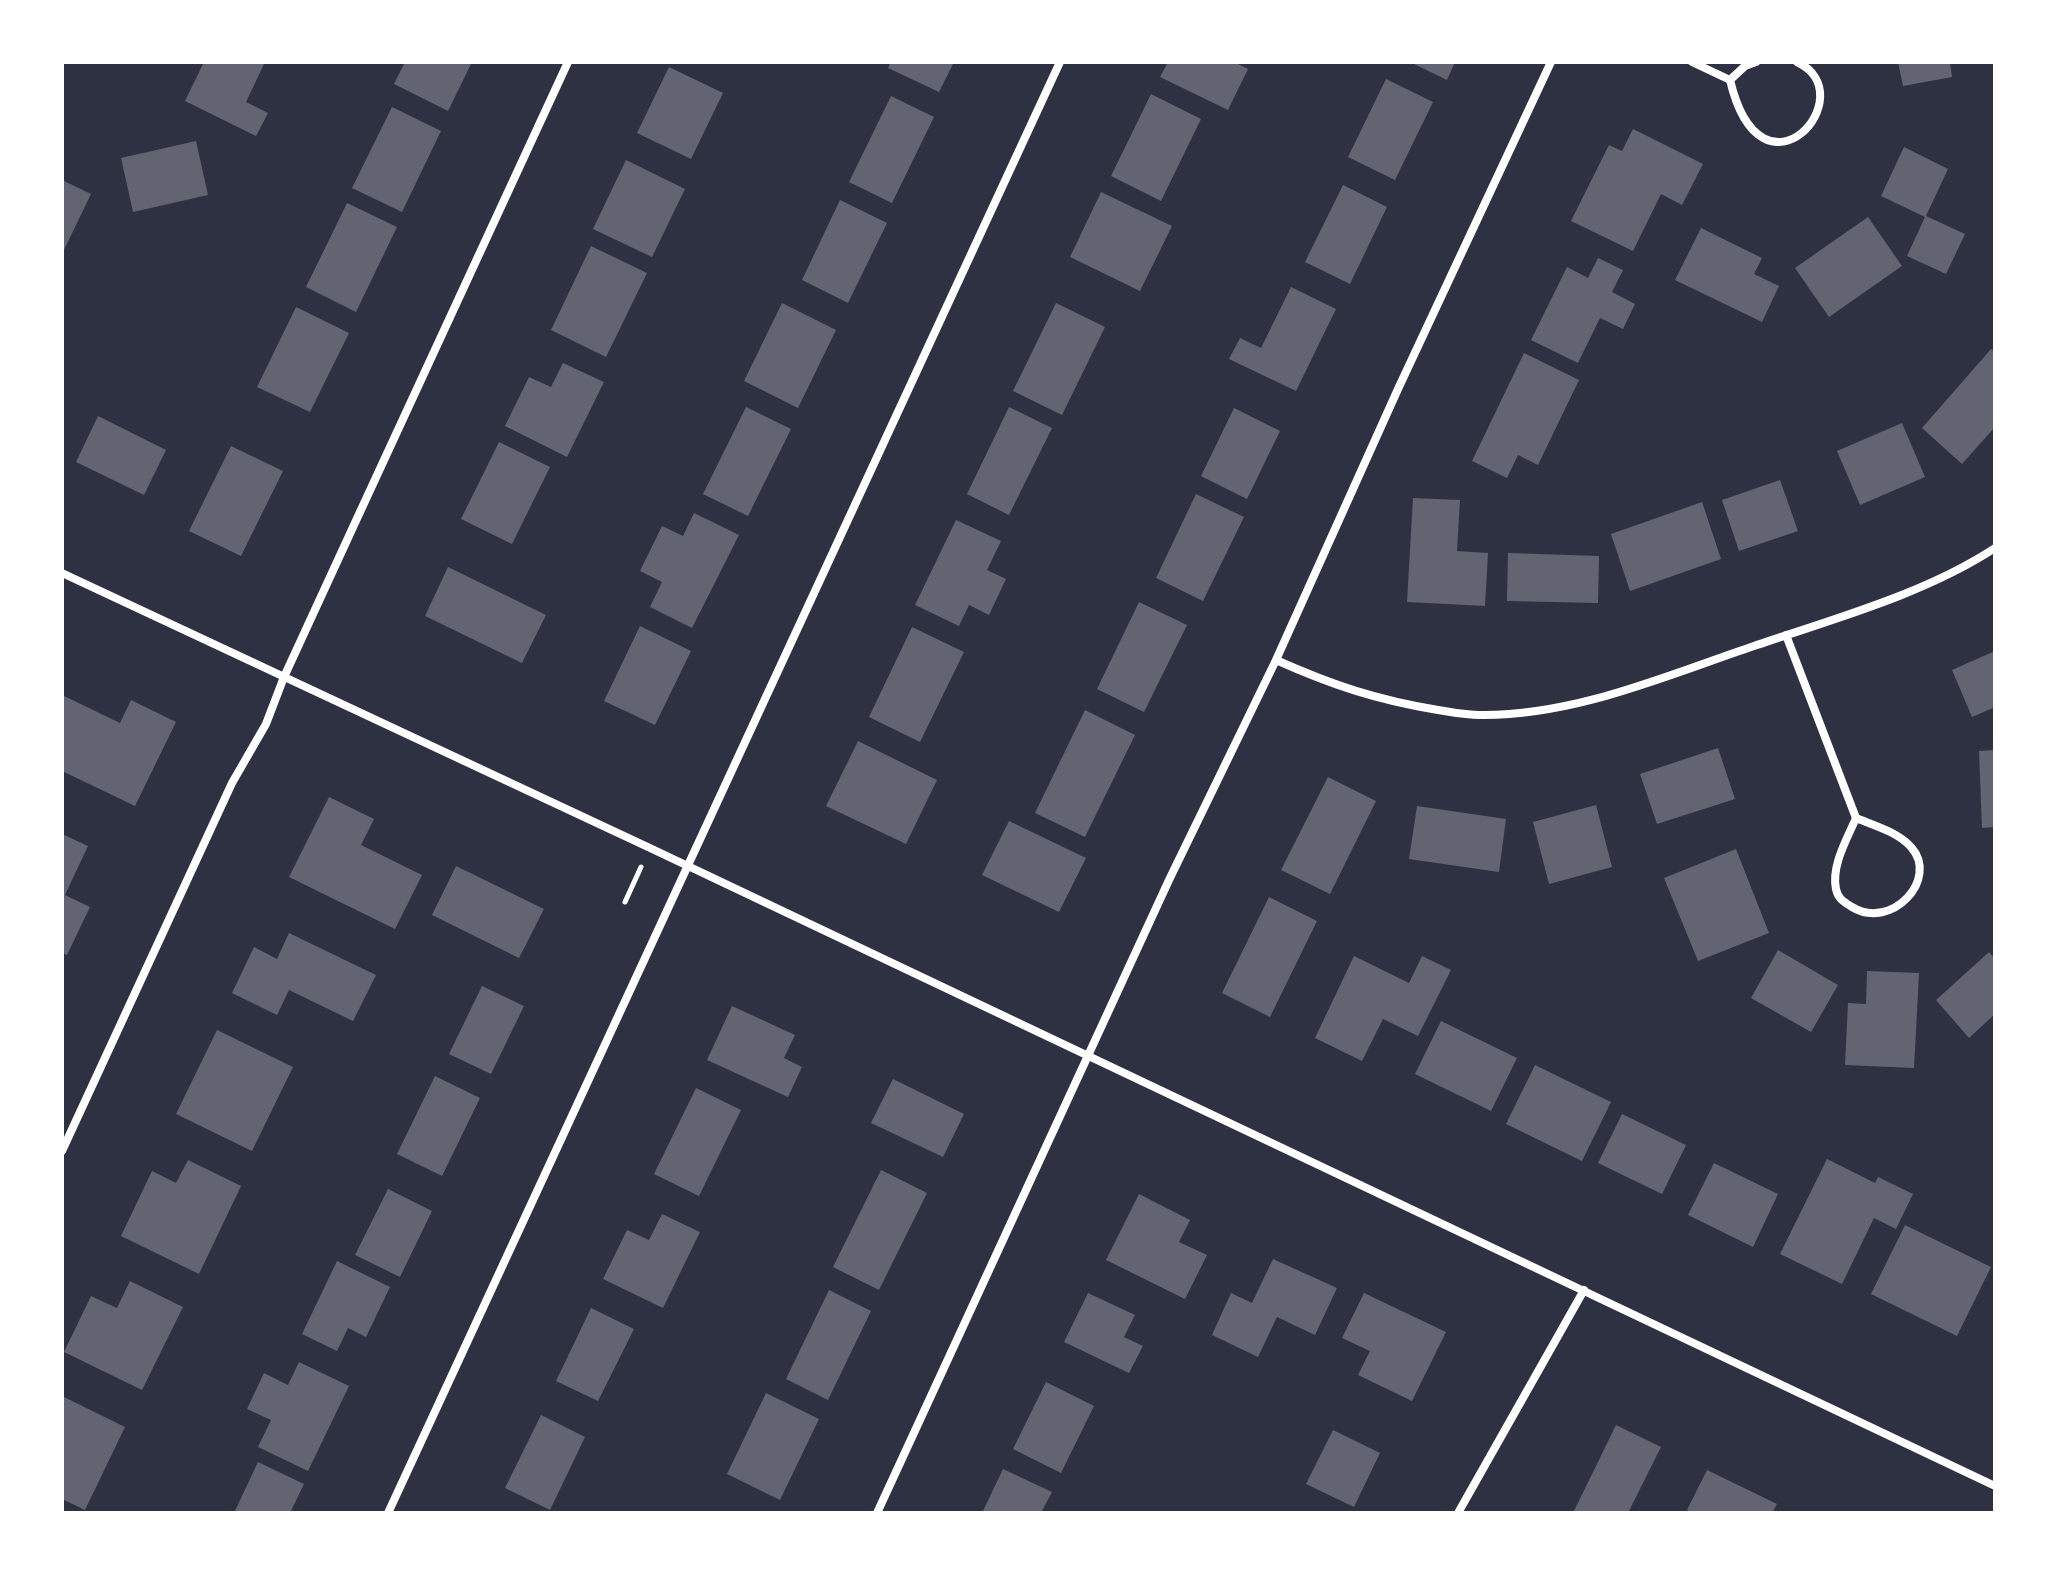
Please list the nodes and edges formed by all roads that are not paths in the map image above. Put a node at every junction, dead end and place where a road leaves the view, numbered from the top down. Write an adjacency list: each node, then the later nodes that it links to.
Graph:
1 (568, 62): 12 (street)
2 (1060, 62): 14 (street)
3 (1551, 62): 11 (street)
4 (1692, 62): 7 (street)
5 (1756, 62): 7 (street)
6 (1797, 62): 7 (street)
7 (1730, 80)
8 (1995, 548): 10 (street)
9 (62, 573): 12 (street)
10 (1786, 635): 11 (street); 13 (street)
11 (1276, 660): 15 (street)
12 (284, 677): 14 (street); 16 (street)
13 (1856, 818): 13 (street)
14 (688, 867): 15 (street); 19 (street)
15 (1090, 1056): 17 (street); 20 (street)
16 (62, 1151)
17 (1584, 1290): 18 (street); 21 (street)
18 (1995, 1486)
19 (388, 1513)
20 (877, 1513)
21 (1458, 1513)

